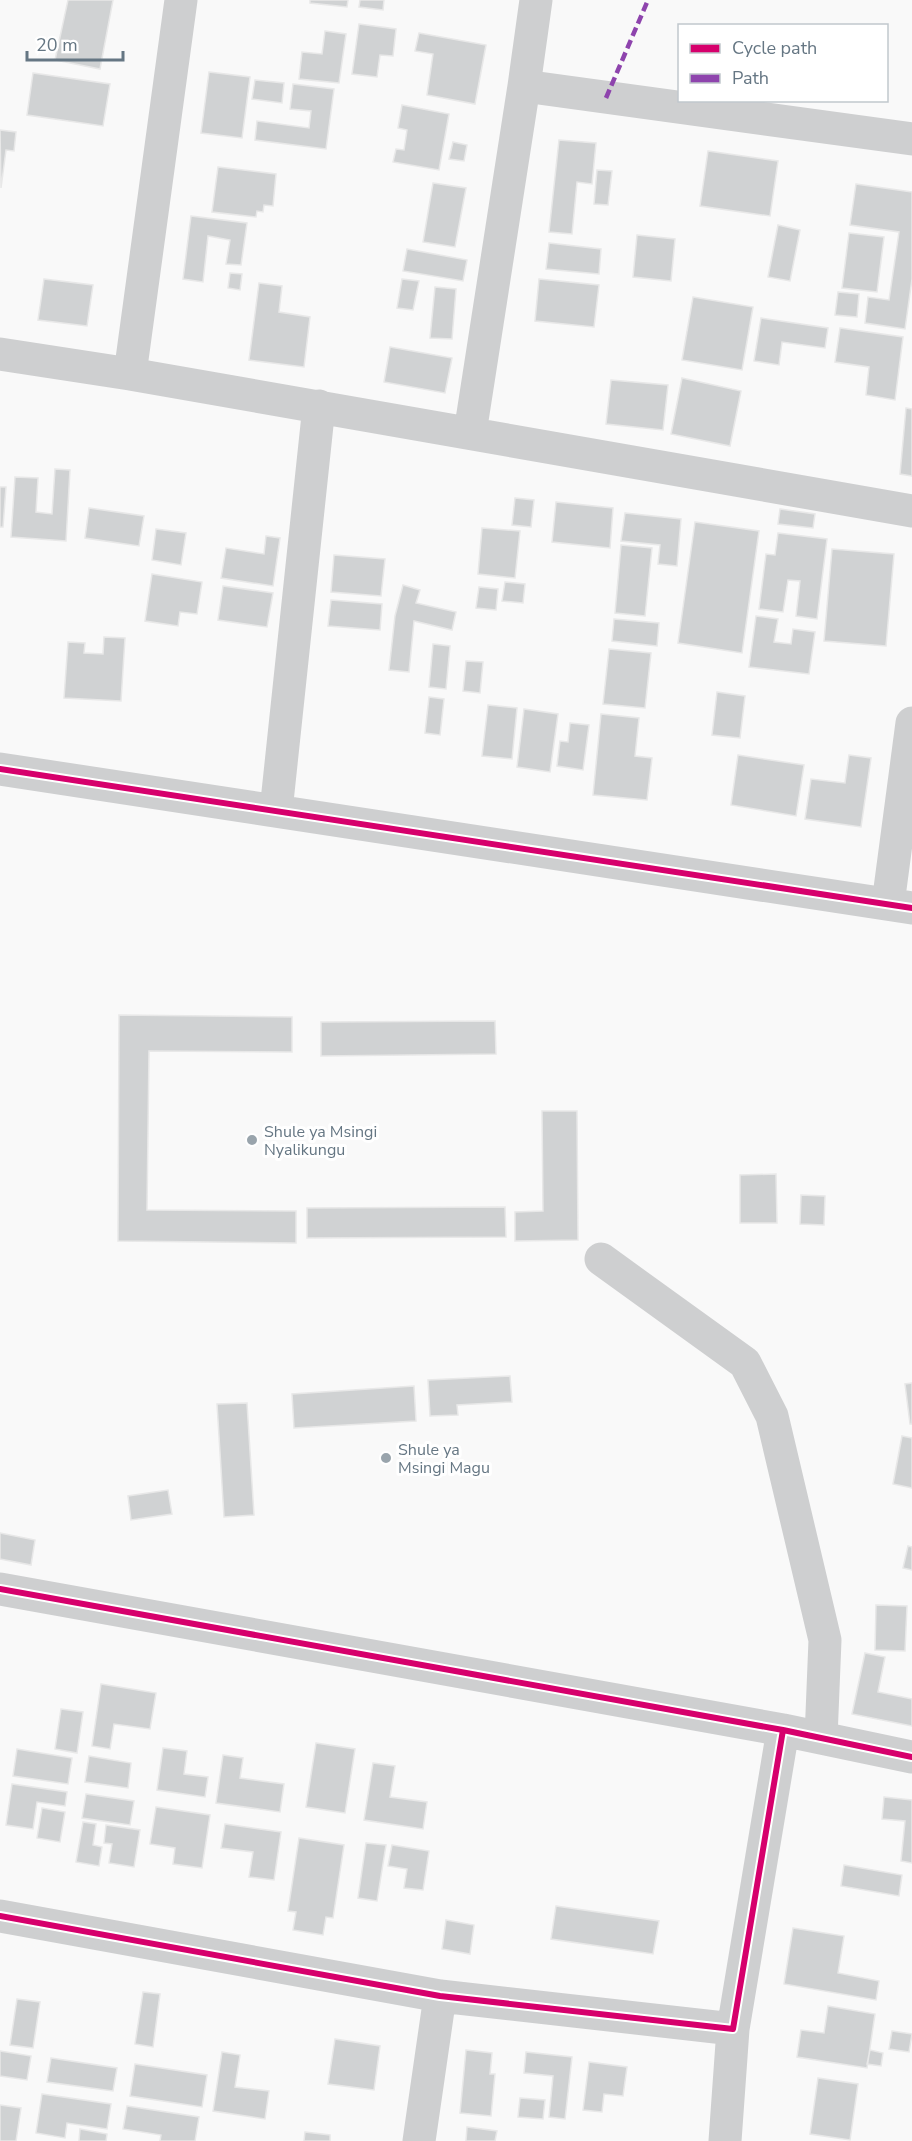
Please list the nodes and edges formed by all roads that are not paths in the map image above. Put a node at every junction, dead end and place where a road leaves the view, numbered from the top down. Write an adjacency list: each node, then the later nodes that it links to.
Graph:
1 (181, 0): 6 (street)
2 (536, 0): 3 (street)
3 (524, 86): 4 (street); 8 (street)
4 (912, 139)
5 (0, 354): 6 (street)
6 (130, 374): 7 (street)
7 (319, 406): 8 (street); 12 (street)
8 (470, 433): 9 (street)
9 (912, 511)
10 (912, 723): 13 (street)
11 (0, 769): 12 (street)
12 (276, 811): 13 (street)
13 (900, 906)
14 (601, 1260): 17 (street)
15 (0, 1589): 16 (street)
16 (783, 1730): 17 (street); 21 (street)
17 (821, 1738): 18 (street)
18 (912, 1757)
19 (0, 1917): 20 (street)
20 (440, 1996): 21 (street); 22 (street)
21 (734, 2029): 23 (street)
22 (419, 2141)
23 (725, 2141)

